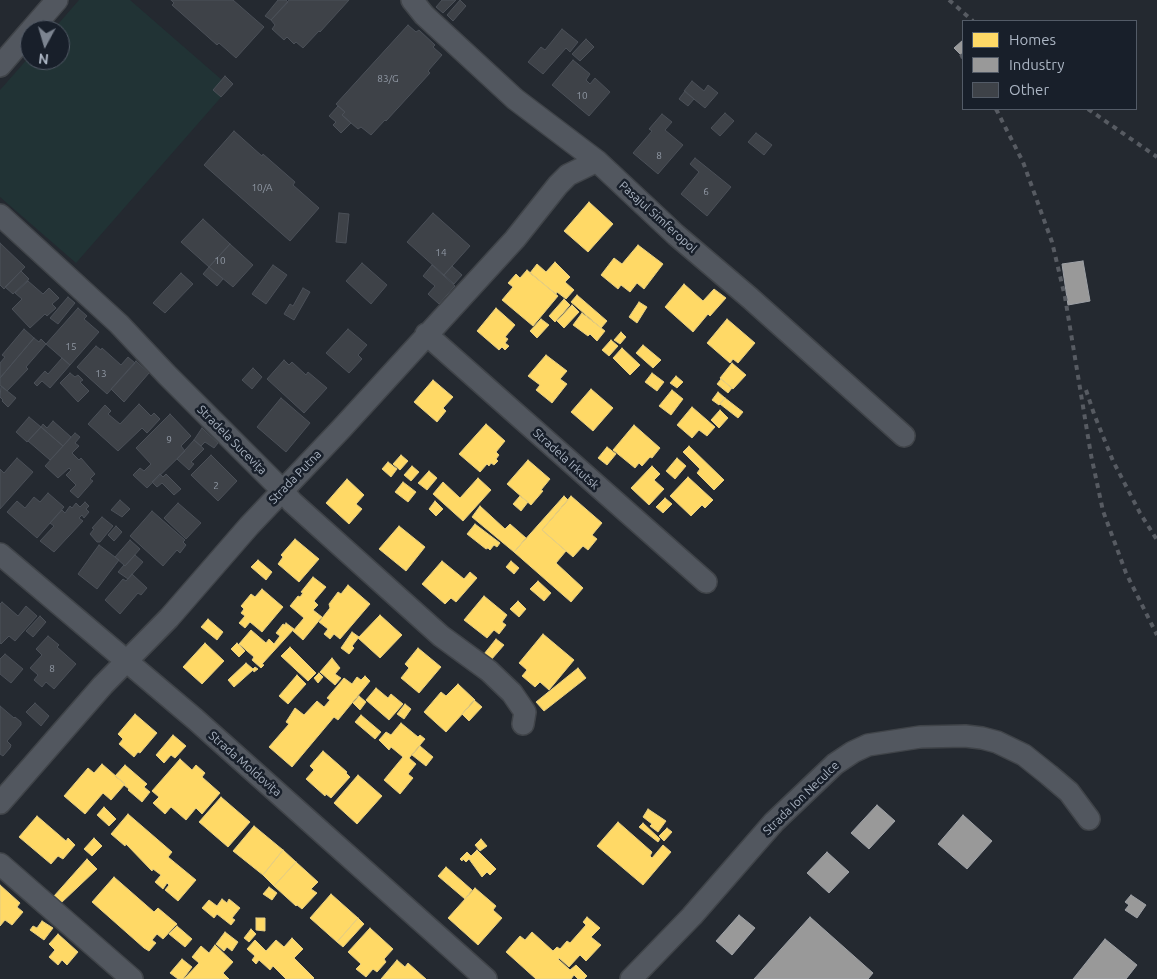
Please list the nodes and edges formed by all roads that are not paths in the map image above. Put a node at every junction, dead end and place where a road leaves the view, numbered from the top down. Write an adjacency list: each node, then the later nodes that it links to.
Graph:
1 (56, 0): 3 (street)
2 (412, 0): 6 (street, Pasajul Simferopol)
3 (39, 20)
4 (20, 42): 5 (street)
5 (0, 66)
6 (597, 161): 8 (street, Strada Putna); 9 (street, Pasajul Simferopol)
7 (0, 215): 10 (street, Stradela Sucevița)
8 (426, 334): 10 (street, Strada Putna); 12 (street, Stradela Irkutsk)
9 (904, 436)
10 (283, 491): 13 (street, Strada Putna); 14 (street, Stradela Sucevița)
11 (0, 554): 13 (street, Strada Moldovița)
12 (706, 582)
13 (126, 661): 15 (street, Strada Putna); 18 (street, Strada Moldovița)
14 (523, 724)
15 (0, 803)
16 (1089, 819): 20 (street, Strada Ion Neculce)
17 (0, 864): 19 (street)
18 (472, 975)
19 (132, 979)
20 (630, 979)

